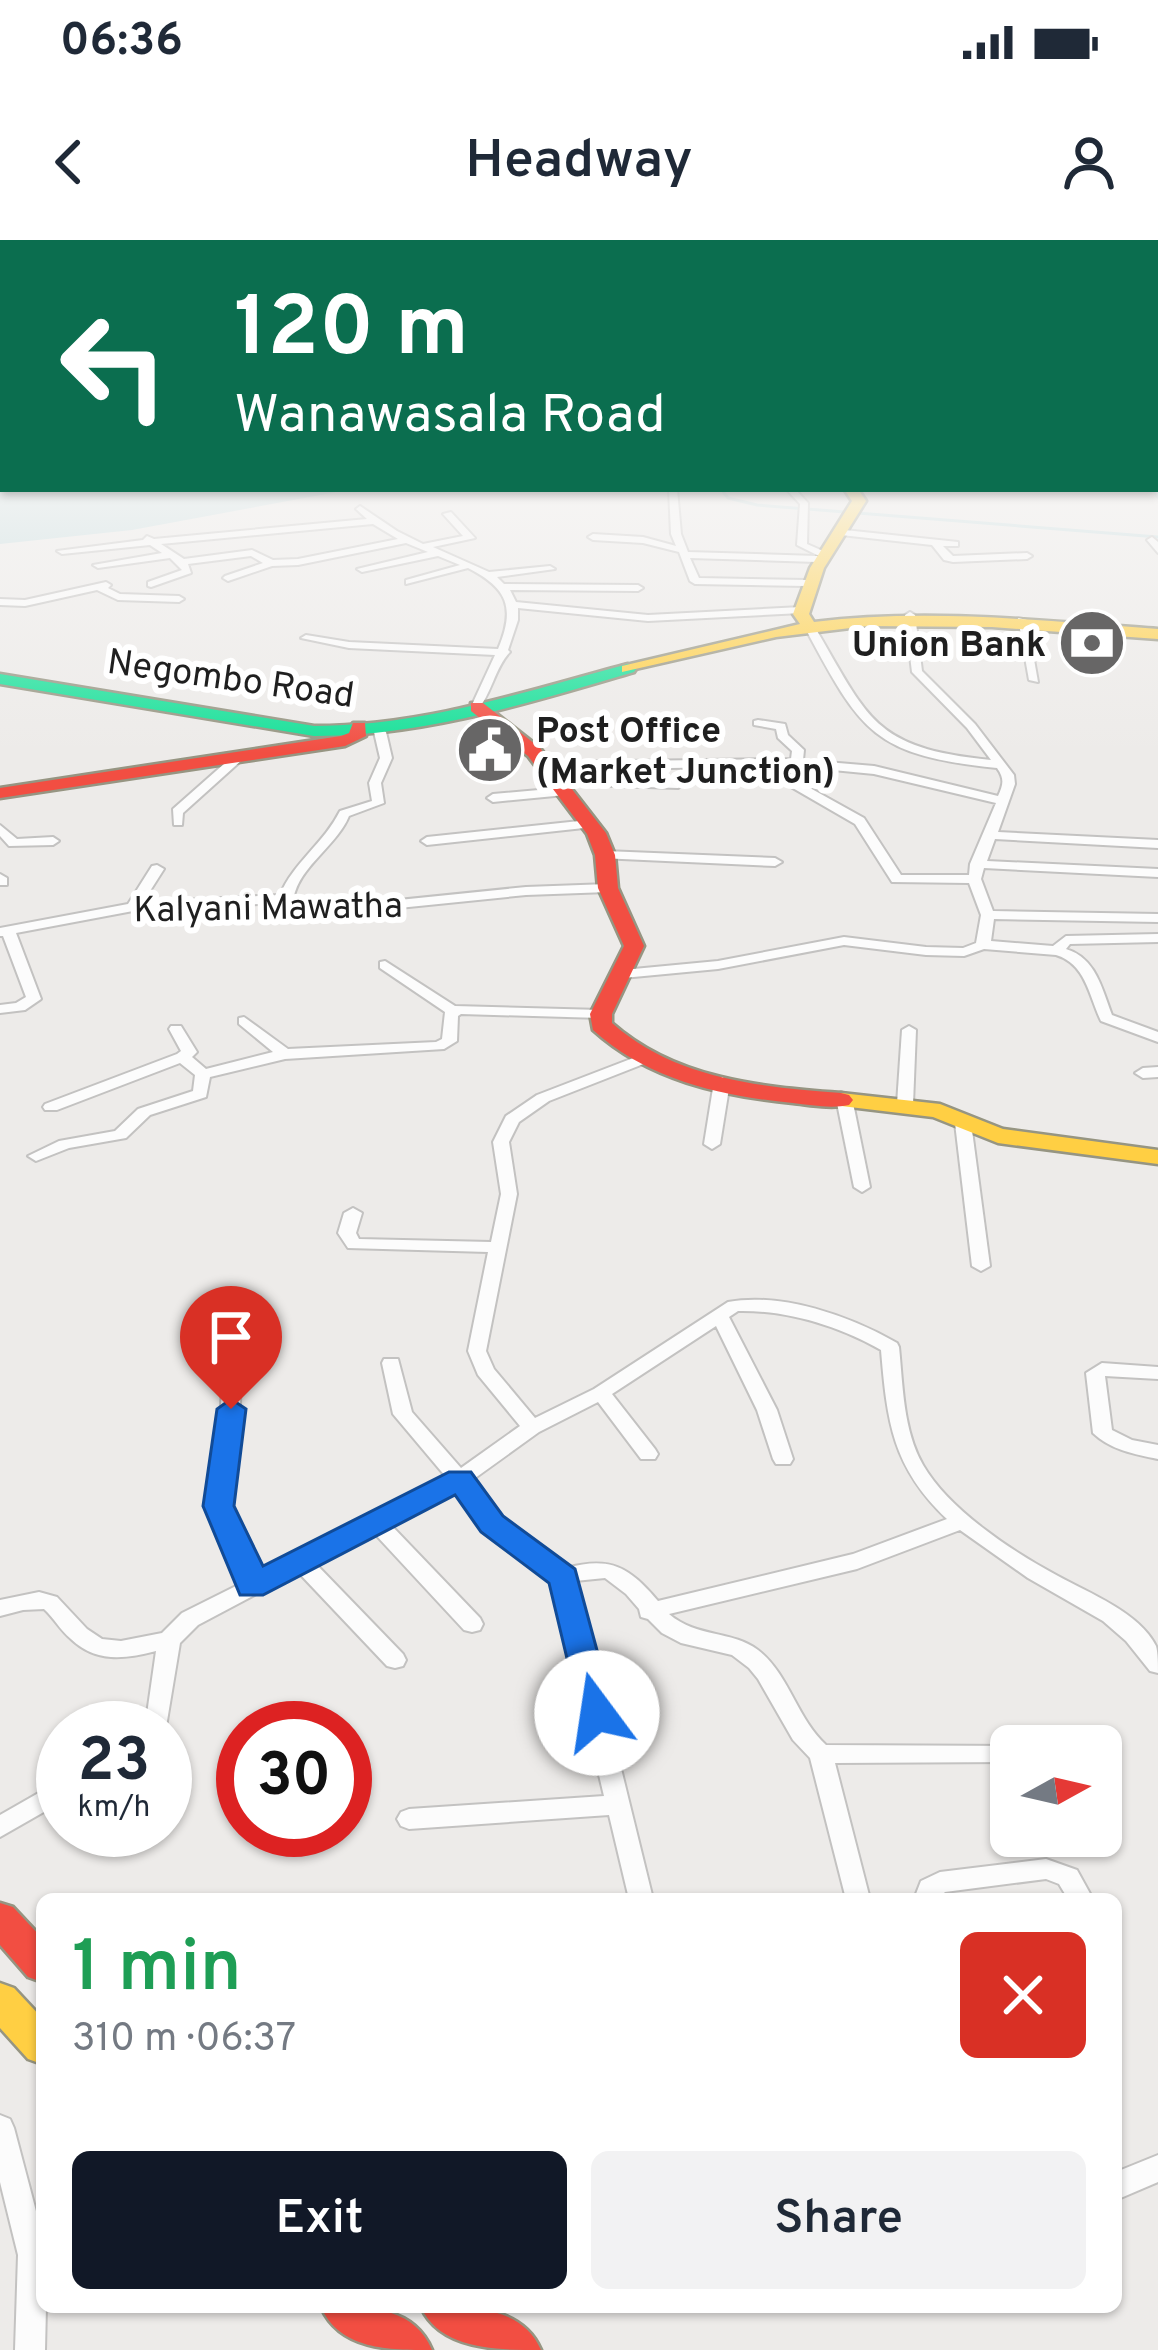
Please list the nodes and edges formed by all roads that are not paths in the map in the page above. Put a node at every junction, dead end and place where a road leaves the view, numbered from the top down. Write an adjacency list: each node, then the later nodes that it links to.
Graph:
1 (85, 555): 15 (street)
2 (113, 555): 14 (street)
3 (172, 555): 15 (street)
4 (221, 555): 15 (street)
5 (257, 555): 17 (street)
6 (333, 555): 17 (street)
7 (426, 555): 20 (street)
8 (444, 555): 18 (street)
9 (687, 555): 16 (street)
10 (729, 555): 16 (street)
11 (858, 555): 16 (street)
12 (944, 555): 13 (street)
13 (1027, 556)
14 (118, 558)
15 (177, 559): 24 (street)
16 (824, 561): 29 (street); 30 (main road, Negombo Road); 37 (main road, Negombo Road); 42 (street)
17 (271, 563): 22 (street)
18 (469, 565): 21 (street); 23 (street)
19 (550, 568): 21 (street)
20 (362, 569)
21 (485, 575): 25 (street)
22 (228, 578)
23 (409, 582)
24 (152, 584)
25 (501, 587): 26 (street); 29 (street)
26 (638, 588)
27 (178, 599): 28 (street)
28 (0, 602)
29 (514, 605): 34 (street)
30 (909, 617): 31 (main road, Negombo Road); 42 (street)
31 (1022, 622): 32 (main road, Negombo Road); 36 (street)
32 (1158, 632)
33 (306, 638): 34 (street)
34 (505, 652): 37 (street)
35 (0, 677): 39 (main road, Negombo Road)
36 (1034, 680)
37 (481, 710): 39 (main road, Negombo Road); 43 (main road)
38 (758, 723): 41 (street)
39 (366, 731): 40 (main road); 61 (street)
40 (238, 758): 45 (main road); 48 (street)
41 (796, 764): 43 (street); 47 (street); 58 (street)
42 (1002, 765): 47 (street)
43 (553, 780): 44 (street); 46 (street); 49 (main road)
44 (678, 784)
45 (0, 794)
46 (493, 798)
47 (1002, 801): 51 (street)
48 (178, 822)
49 (589, 824): 53 (street); 55 (main road)
50 (0, 829): 52 (street)
51 (992, 836): 54 (street); 58 (street)
52 (53, 841)
53 (427, 841)
54 (1158, 844)
55 (605, 855): 56 (street); 60 (main road)
56 (775, 862)
57 (157, 869): 62 (street)
58 (975, 871): 59 (street); 63 (street)
59 (1158, 873)
60 (608, 888): 61 (street, Kalyani Mawatha); 70 (main road)
61 (285, 899): 62 (street, Kalyani Mawatha)
62 (134, 907): 65 (street, Kalyani Mawatha)
63 (988, 915): 64 (street); 67 (street)
64 (1158, 918)
65 (4, 931): 71 (street)
66 (1158, 938): 68 (street)
67 (983, 945): 68 (street); 70 (street)
68 (1057, 951): 77 (street)
69 (385, 964): 72 (street)
70 (623, 974): 73 (main road)
71 (0, 1009)
72 (454, 1012): 73 (street); 78 (street)
73 (601, 1014): 80 (main road)
74 (244, 1021): 78 (street)
75 (176, 1029): 79 (street)
76 (909, 1030): 84 (street)
77 (1158, 1037)
78 (285, 1054): 81 (street)
79 (182, 1057): 81 (street); 85 (street)
80 (641, 1060): 82 (main road); 92 (street)
81 (203, 1074): 88 (street)
82 (722, 1082): 83 (main road); 87 (street)
83 (845, 1102): 84 (main road); 90 (street)
84 (904, 1104): 86 (main road)
85 (51, 1107)
86 (963, 1123): 89 (main road); 93 (street)
87 (712, 1144)
88 (36, 1156)
89 (1158, 1157)
90 (862, 1187)
91 (353, 1213): 92 (street)
92 (499, 1247): 99 (street)
93 (981, 1266)
94 (719, 1315): 98 (street); 102 (street); 104 (street)
95 (391, 1363): 103 (street)
96 (232, 1368): 108 (street)
97 (1158, 1373): 100 (street)
98 (602, 1393): 99 (street); 101 (street)
99 (532, 1427): 103 (street)
100 (1158, 1452)
101 (648, 1454)
102 (783, 1459)
103 (460, 1479): 105 (street); 107 (street)
104 (964, 1520): 110 (street); 114 (street)
105 (376, 1522): 106 (street); 111 (street)
106 (300, 1562): 108 (street); 113 (street)
107 (563, 1577): 110 (street); 118 (street)
108 (251, 1586): 112 (street)
109 (0, 1608): 112 (street)
110 (649, 1611): 117 (street)
111 (472, 1624)
112 (169, 1640): 115 (street)
113 (395, 1660)
114 (1158, 1665)
115 (160, 1701)
116 (990, 1753): 117 (street)
117 (821, 1754): 123 (street)
118 (620, 1804): 120 (street); 122 (street)
119 (36, 1805): 121 (street)
120 (409, 1819)
121 (0, 1827)
122 (640, 1893)
123 (856, 1893)
124 (928, 1893): 125 (street)
125 (1077, 1893)
126 (0, 1918): 127 (main road)
127 (36, 1958)
128 (0, 2000): 129 (main road)
129 (36, 2039)
130 (0, 2128): 135 (street)
131 (1158, 2168): 132 (street)
132 (1122, 2183)
133 (352, 2313): 136 (main road)
134 (453, 2313): 137 (main road)
135 (30, 2350)
136 (409, 2350)
137 (518, 2350)

